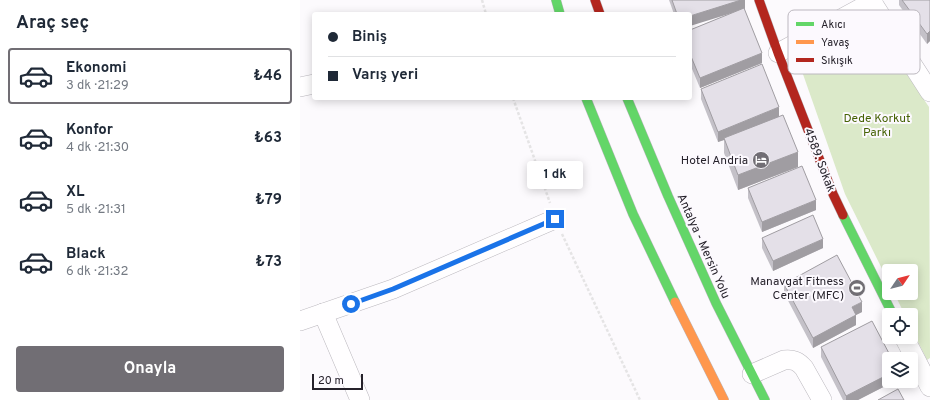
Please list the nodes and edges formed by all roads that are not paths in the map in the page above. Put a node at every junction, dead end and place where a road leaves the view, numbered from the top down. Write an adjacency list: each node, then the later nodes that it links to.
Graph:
1 (556, 0): 7 (main road)
2 (595, 0): 8 (main road)
3 (759, 0): 10 (main road, 4589. Sokak)
4 (872, 1): 5 (street); 6 (street)
5 (856, 10)
6 (878, 10)
7 (559, 12)
8 (599, 12)
9 (788, 47): 10 (street)
10 (778, 53): 18 (main road, 4589. Sokak)
11 (919, 74): 14 (street)
12 (312, 84): 13 (street)
13 (300, 87)
14 (930, 92)
15 (587, 100): 25 (main road)
16 (628, 100): 22 (main road, Antalya - Mersin Yolu)
17 (555, 219): 19 (street)
18 (890, 308)
19 (323, 313): 20 (street); 24 (street)
20 (300, 321)
21 (908, 344): 23 (street)
22 (752, 374): 26 (main road, Antalya - Mersin Yolu); 27 (street)
23 (928, 379)
24 (360, 400)
25 (724, 400)
26 (765, 400)
27 (822, 400)

